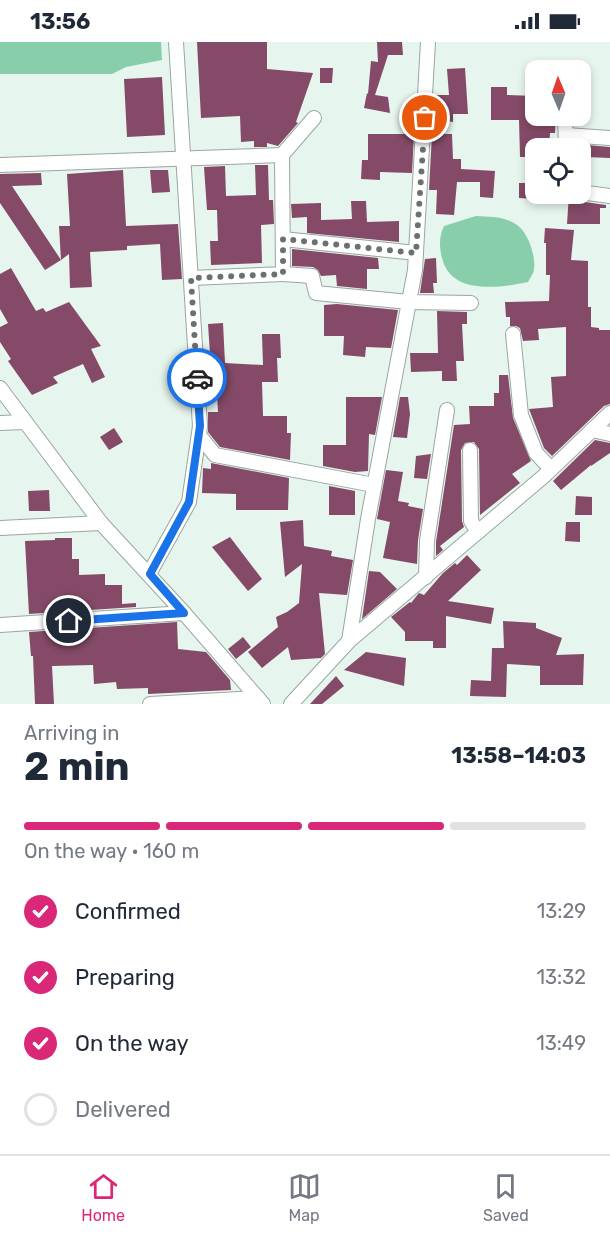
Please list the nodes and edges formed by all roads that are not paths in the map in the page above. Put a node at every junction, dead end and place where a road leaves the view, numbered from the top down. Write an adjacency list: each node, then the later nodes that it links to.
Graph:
1 (176, 42): 7 (street)
2 (428, 42): 12 (street)
3 (314, 118): 6 (street)
4 (610, 138): 5 (street)
5 (591, 140)
6 (282, 155): 7 (street); 11 (street)
7 (183, 158): 8 (street); 14 (street)
8 (0, 165)
9 (591, 193): 10 (street)
10 (610, 196)
11 (283, 239): 12 (street); 13 (street)
12 (416, 253): 15 (street)
13 (283, 274): 14 (street); 15 (street)
14 (191, 278): 25 (street)
15 (409, 302): 16 (street); 28 (street)
16 (471, 303)
17 (513, 334): 27 (street)
18 (0, 388): 21 (street)
19 (447, 410): 33 (street)
20 (610, 413): 23 (street)
21 (25, 422): 22 (street); 29 (street)
22 (0, 423)
23 (592, 430): 24 (street); 27 (street)
24 (610, 434)
25 (199, 435): 28 (street); 32 (street)
26 (470, 450): 31 (street)
27 (551, 469): 31 (street)
28 (374, 485): 36 (street)
29 (101, 523): 30 (street); 32 (street)
30 (0, 528)
31 (478, 532): 33 (street)
32 (150, 574): 34 (street)
33 (426, 577): 36 (street)
34 (184, 613): 35 (street); 37 (street)
35 (0, 625)
36 (349, 642): 39 (street)
37 (261, 701): 38 (street)
38 (150, 704)
39 (291, 704)

